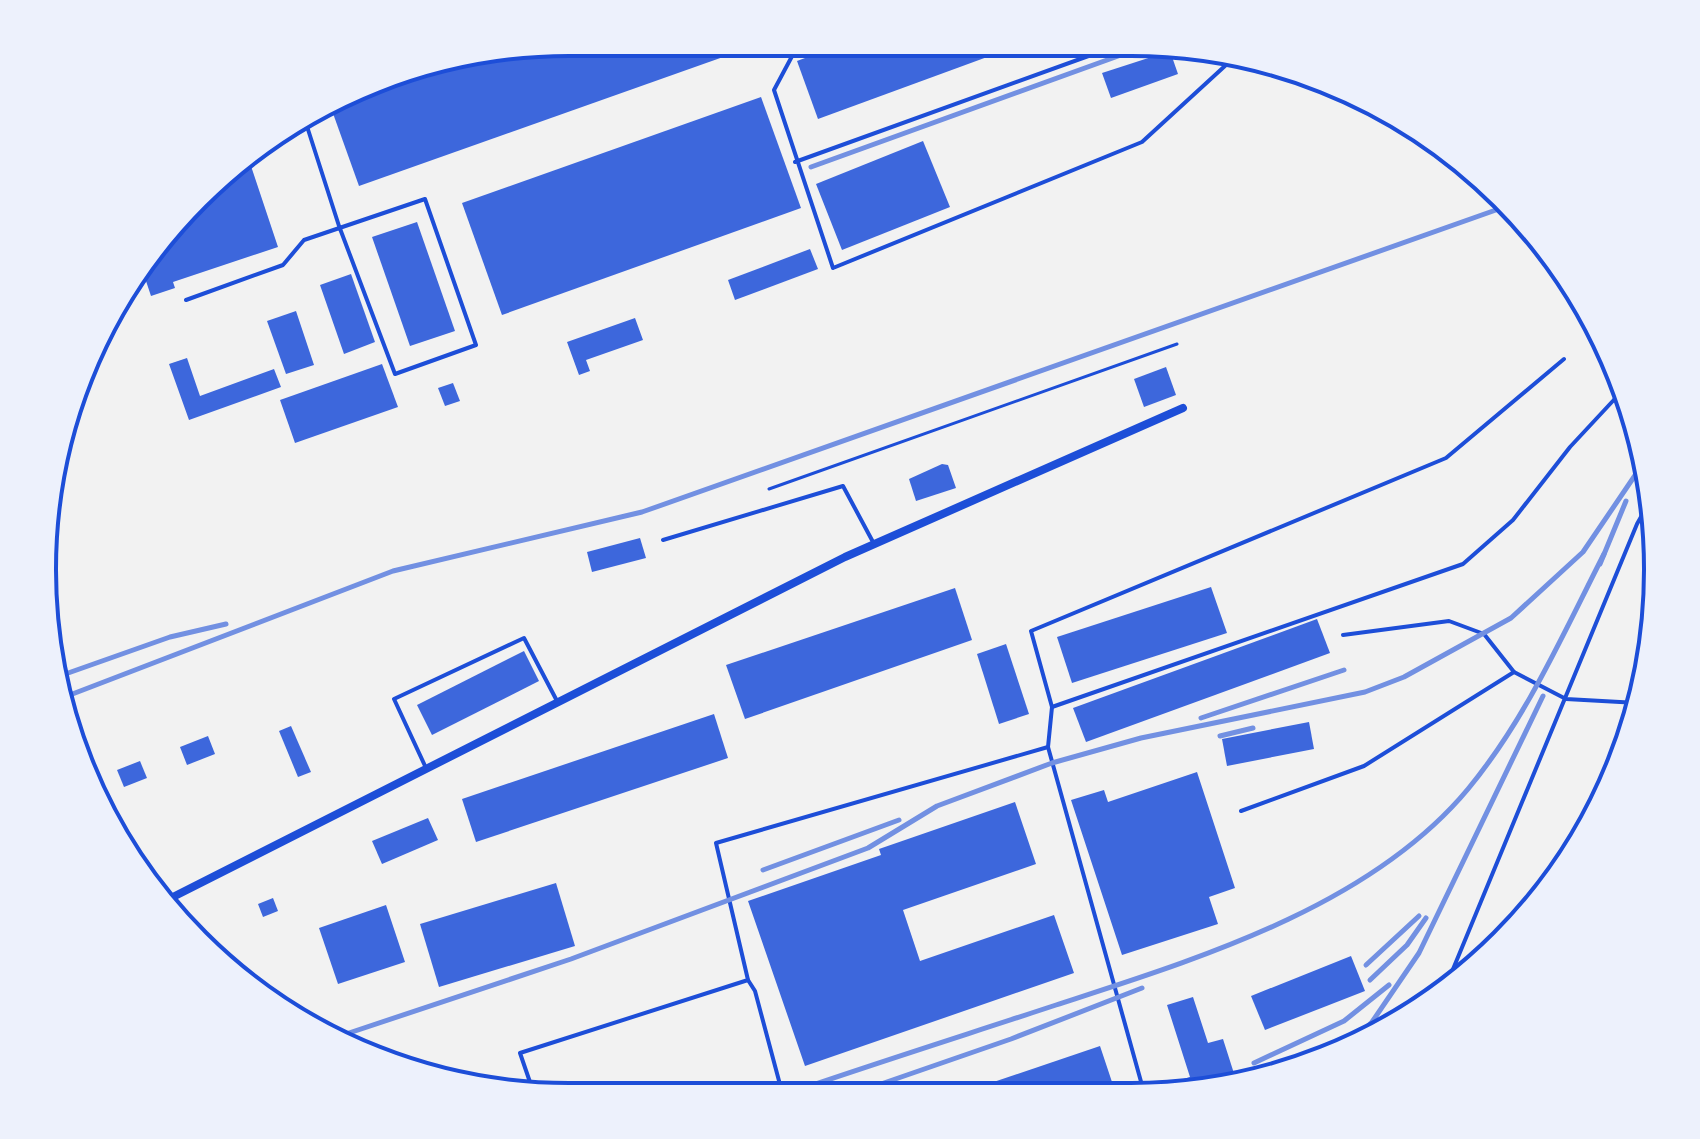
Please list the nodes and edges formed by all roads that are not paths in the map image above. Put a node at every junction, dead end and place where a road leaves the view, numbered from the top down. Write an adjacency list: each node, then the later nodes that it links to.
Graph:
1 (792, 56): 5 (lane)
2 (1088, 56): 5 (lane)
3 (1226, 65): 5 (lane)
4 (308, 128): 6 (lane)
5 (795, 162)
6 (339, 226): 6 (lane); 7 (lane)
7 (186, 300)
8 (1564, 359): 19 (lane)
9 (1615, 399): 19 (lane)
10 (1183, 408): 13 (street)
11 (1641, 516): 16 (lane)
12 (663, 540): 13 (lane)
13 (874, 545): 18 (street)
14 (1343, 635): 15 (lane)
15 (1514, 672): 16 (lane); 22 (lane)
16 (1566, 699): 17 (lane); 24 (lane)
17 (1627, 702)
18 (559, 704): 21 (street); 21 (lane)
19 (1052, 707): 20 (lane)
20 (1048, 747): 25 (lane); 28 (lane)
21 (427, 770): 23 (street)
22 (1241, 811)
23 (174, 897)
24 (1453, 969)
25 (748, 980): 26 (lane); 27 (lane)
26 (530, 1081)
27 (780, 1083)
28 (1141, 1083)

